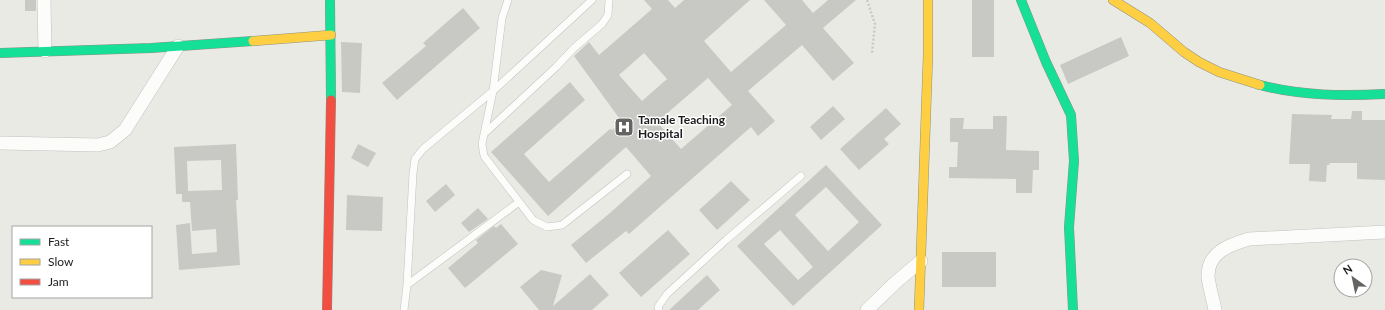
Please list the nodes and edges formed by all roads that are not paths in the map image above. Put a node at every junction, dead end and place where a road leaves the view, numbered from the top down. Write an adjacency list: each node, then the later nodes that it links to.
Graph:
1 (44, 0): 11 (street)
2 (330, 0): 9 (street)
3 (508, 0): 13 (lane)
4 (592, 0): 13 (lane)
5 (609, 0): 15 (lane)
6 (928, 0): 21 (street)
7 (1022, 0): 28 (street)
8 (1113, 0): 14 (street)
9 (331, 35): 10 (street); 23 (street)
10 (178, 46): 11 (street); 16 (street)
11 (45, 51): 12 (street)
12 (0, 53)
13 (493, 91): 15 (lane); 22 (lane)
14 (1385, 94)
15 (484, 134): 19 (lane)
16 (0, 143)
17 (628, 174): 19 (lane)
18 (801, 176): 25 (lane)
19 (519, 202): 22 (lane)
20 (1385, 232): 29 (street)
21 (921, 260): 26 (street); 27 (street)
22 (407, 286): 24 (lane)
23 (328, 310)
24 (404, 310)
25 (659, 310)
26 (867, 310)
27 (919, 310)
28 (1073, 310)
29 (1214, 310)

